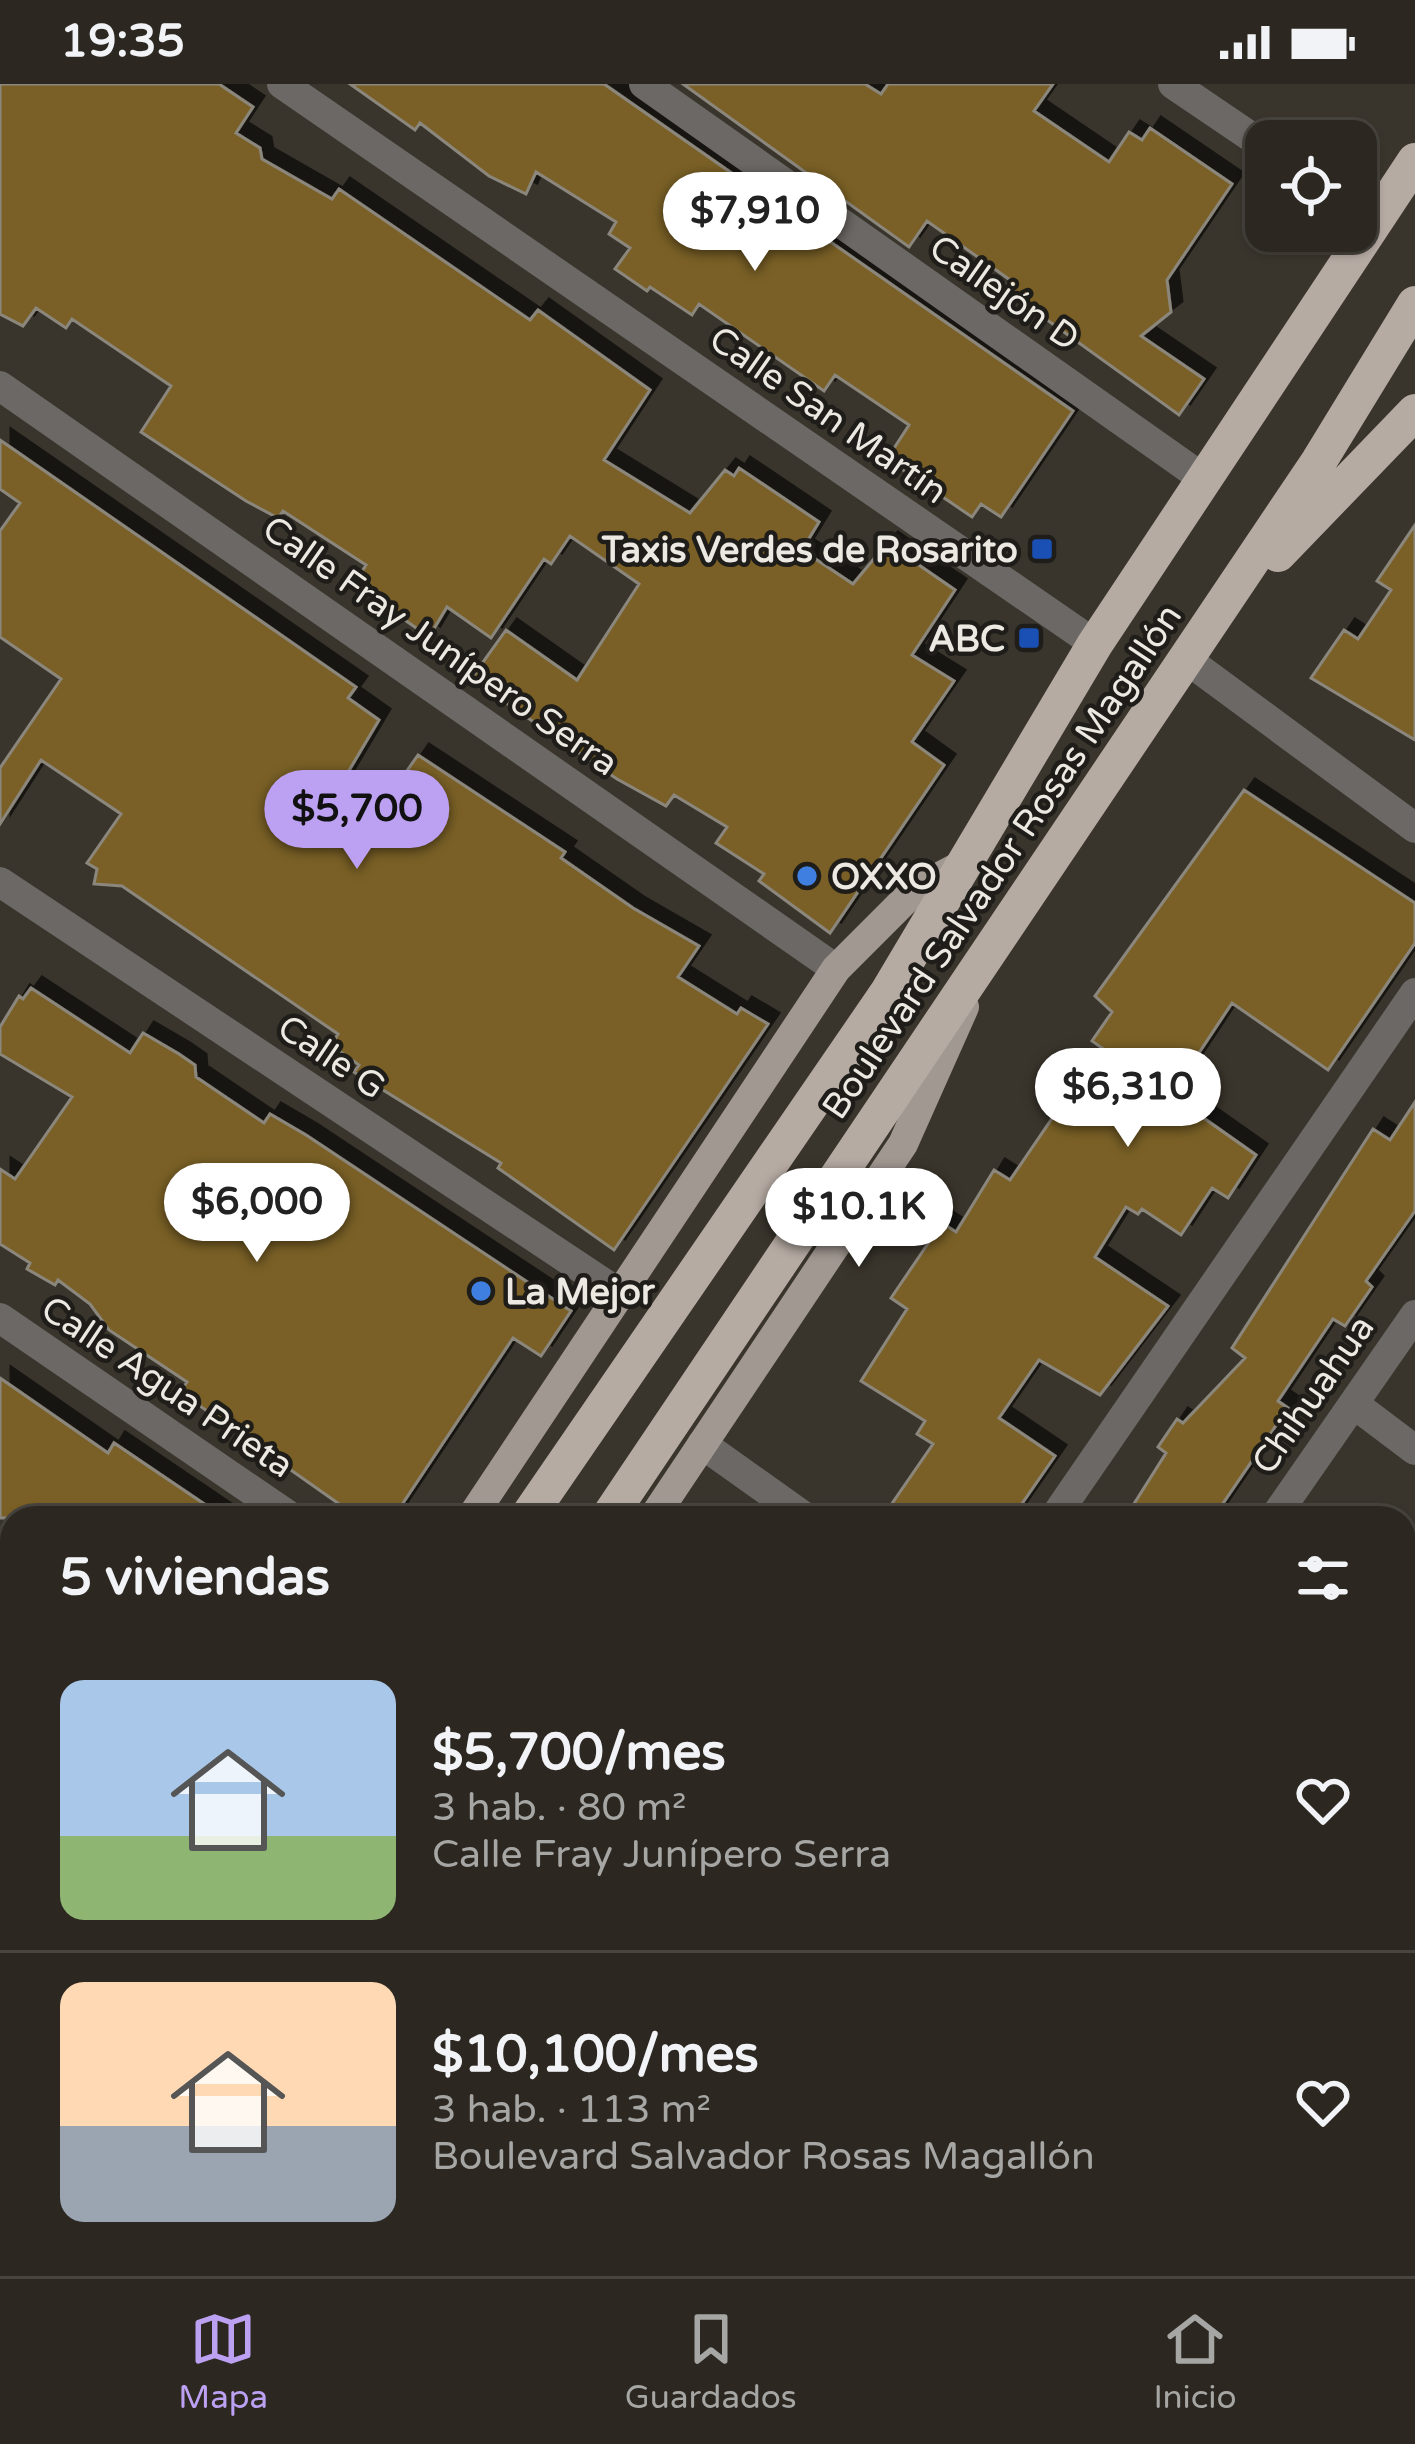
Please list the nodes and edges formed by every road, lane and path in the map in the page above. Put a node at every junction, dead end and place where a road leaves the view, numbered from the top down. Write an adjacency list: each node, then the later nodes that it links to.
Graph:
1 (282, 84): 14 (street, Calle San Martín)
2 (644, 84): 12 (street, Callejón D)
3 (1173, 84): 4 (street)
4 (1245, 133)
5 (1415, 161): 6 (highway, Boulevard Salvador Rosas Magallón)
6 (1377, 203)
7 (1343, 252): 12 (highway, Boulevard Salvador Rosas Magallón)
8 (1415, 304): 13 (highway, Boulevard Salvador Rosas Magallón)
9 (0, 386): 19 (street, Calle Fray Junípero Serra)
10 (1415, 402): 11 (street)
11 (1405, 423): 13 (highway)
12 (1204, 479): 14 (highway, Boulevard Salvador Rosas Magallón)
13 (1213, 621): 15 (highway, Boulevard Salvador Rosas Magallón)
14 (1095, 644): 17 (highway, Boulevard Salvador Rosas Magallón)
15 (1186, 659): 16 (street); 20 (highway, Boulevard Salvador Rosas Magallón)
16 (1415, 828)
17 (968, 862): 19 (main road); 30 (highway, Boulevard Salvador Rosas Magallón)
18 (0, 882): 22 (street, Calle G)
19 (836, 969): 22 (main road)
20 (978, 975): 26 (main road); 31 (highway, Boulevard Salvador Rosas Magallón)
21 (1415, 993): 34 (street)
22 (620, 1294): 29 (main road)
23 (1415, 1315): 25 (street, Chihuahua)
24 (0, 1318): 28 (street, Calle Agua Prieta)
25 (1354, 1404): 27 (street); 35 (street, Chihuahua)
26 (702, 1444): 32 (main road); 33 (street)
27 (1415, 1450)
28 (274, 1506)
29 (479, 1506)
30 (535, 1506)
31 (616, 1506)
32 (661, 1506)
33 (789, 1506)
34 (1062, 1506)
35 (1282, 1506)

